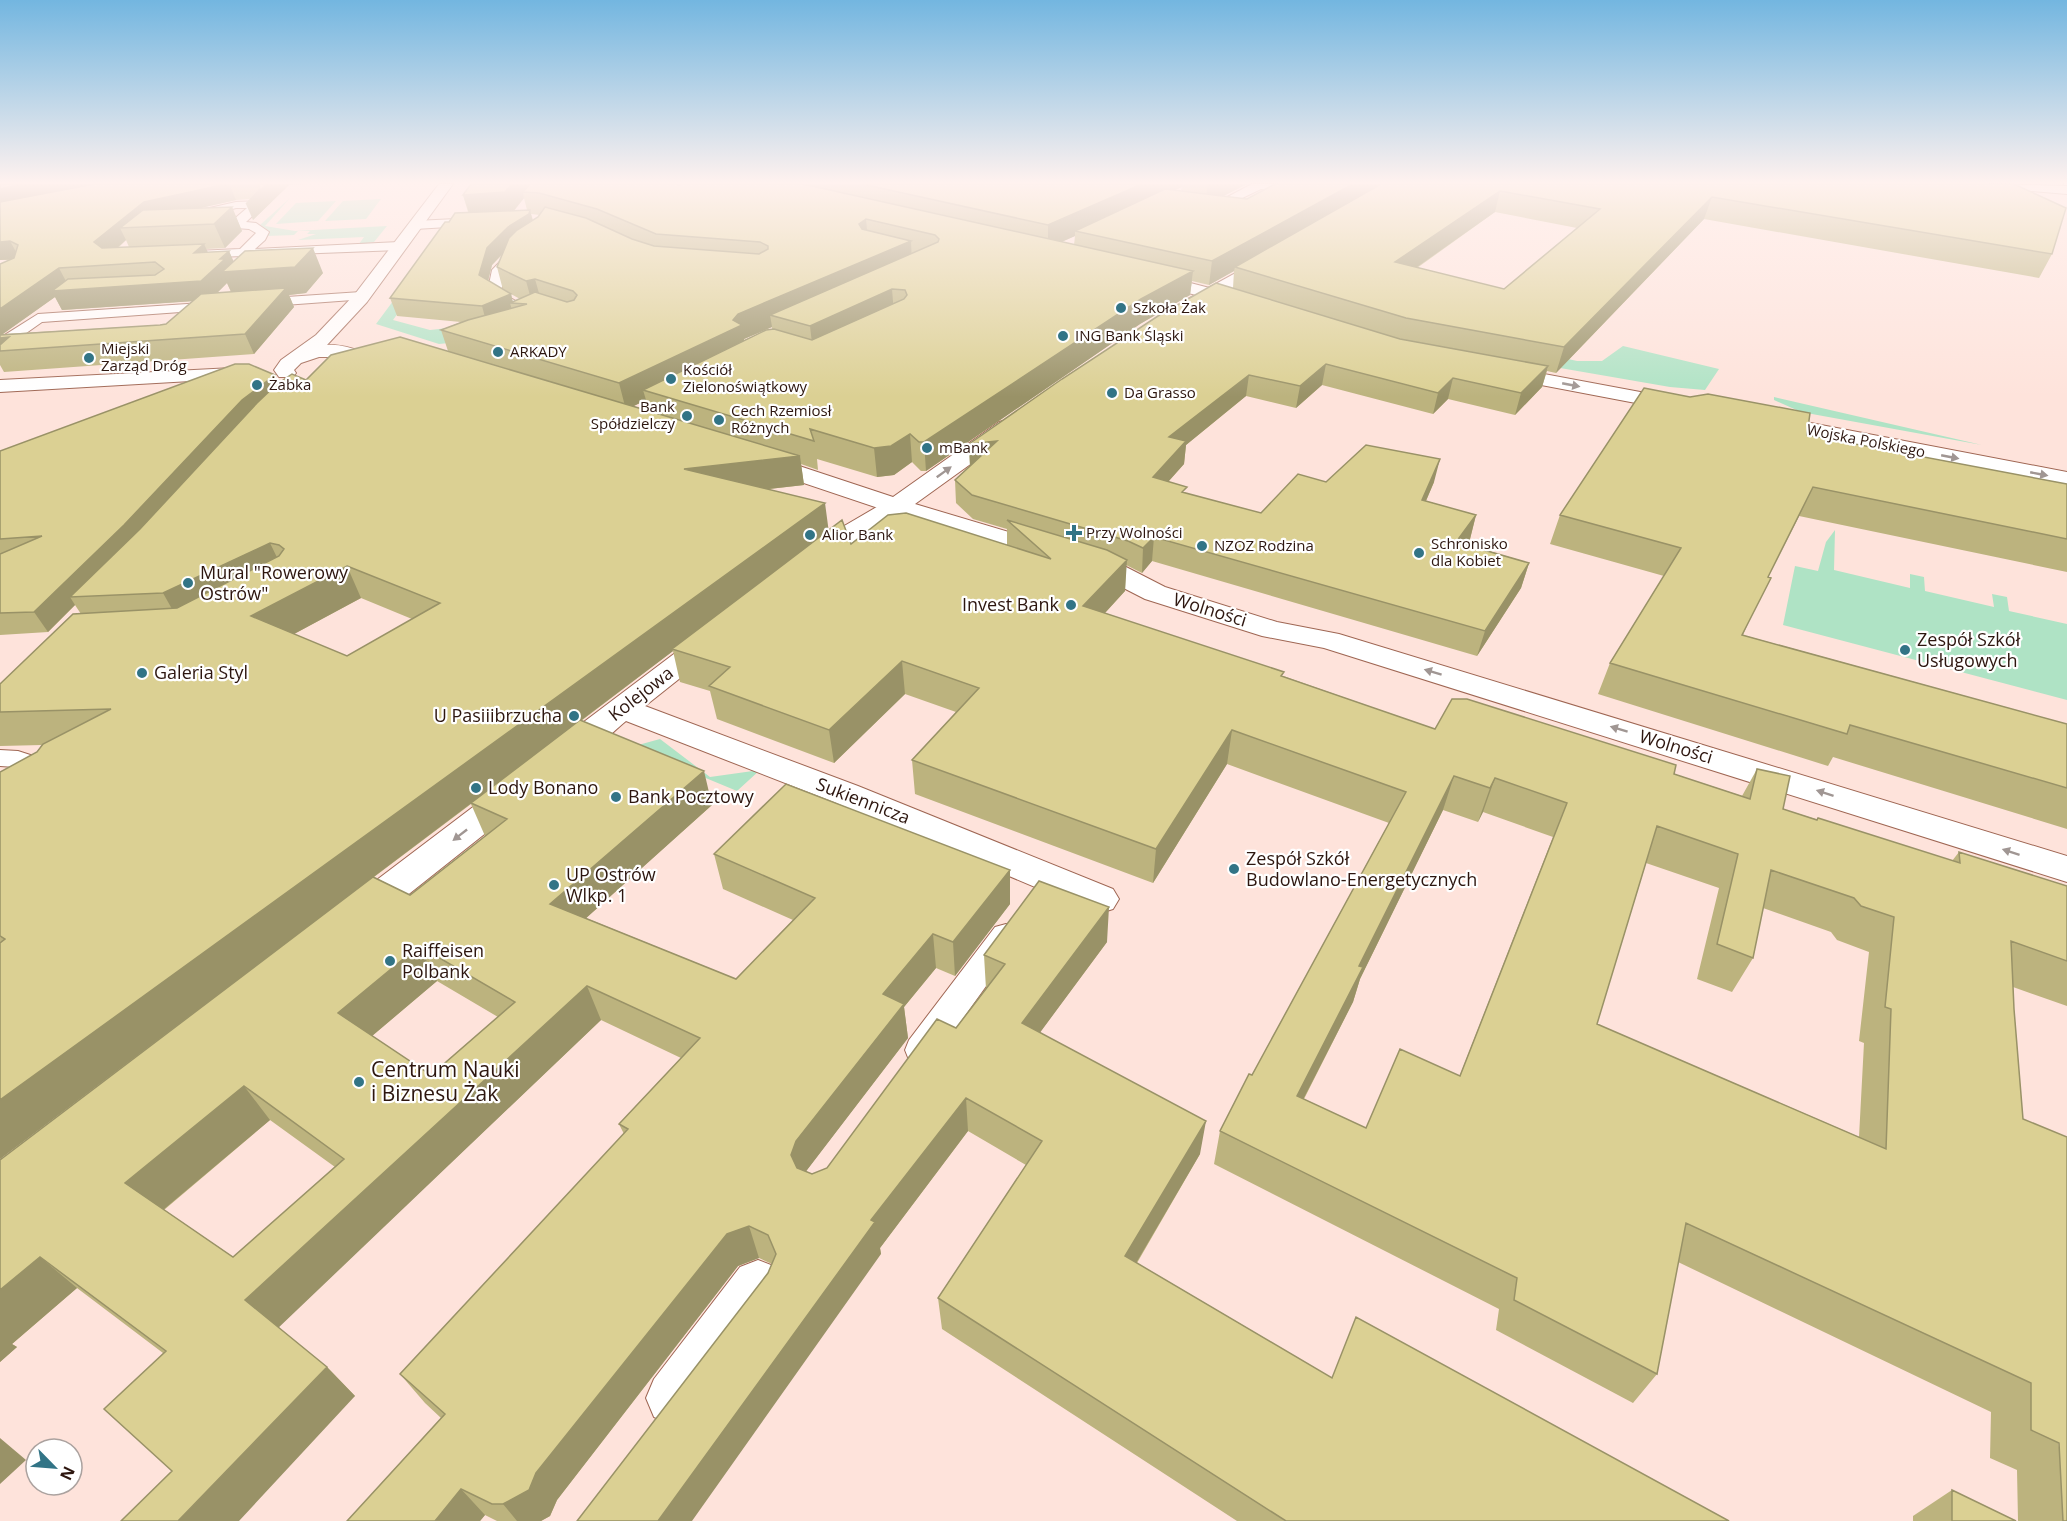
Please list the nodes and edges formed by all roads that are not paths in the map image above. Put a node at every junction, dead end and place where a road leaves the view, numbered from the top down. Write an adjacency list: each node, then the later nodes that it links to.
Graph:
1 (203, 255): 5 (lane)
2 (392, 255): 8 (street)
3 (513, 255): 12 (lane)
4 (1277, 255): 7 (street)
5 (183, 256)
6 (1128, 273): 7 (street)
7 (1212, 293): 11 (street); 14 (street)
8 (357, 301): 9 (lane); 18 (street); 22 (street)
9 (221, 304): 13 (lane); 15 (lane)
10 (56, 305): 13 (lane)
11 (1267, 309)
12 (522, 317)
13 (38, 318): 16 (lane)
14 (1166, 319)
15 (183, 326)
16 (0, 346): 17 (lane)
17 (22, 347)
18 (350, 353): 19 (street); 21 (street); 22 (street)
19 (411, 355)
20 (1479, 368): 24 (street, one-way to 24)
21 (337, 372)
22 (293, 373): 23 (street)
23 (0, 386)
24 (1705, 410)
25 (1025, 413): 29 (street, one-way to 25)
26 (1738, 417): 28 (street, Wojska Polskiego, one-way to 28)
27 (733, 453): 29 (street, Wolności)
28 (2067, 479)
29 (896, 506): 30 (street); 35 (street, Wolności, one-way to 29)
30 (790, 578)
31 (734, 622): 32 (street, Kolejowa)
32 (623, 709): 36 (street, Sukiennicza); 38 (street, Kolejowa, one-way to 38)
33 (0, 758): 34 (lane)
34 (0, 807)
35 (2067, 869)
36 (1049, 877): 37 (street, Sukiennicza); 39 (lane)
37 (1100, 899)
38 (329, 937)
39 (903, 1074)
40 (758, 1285): 41 (street)
41 (644, 1436)

